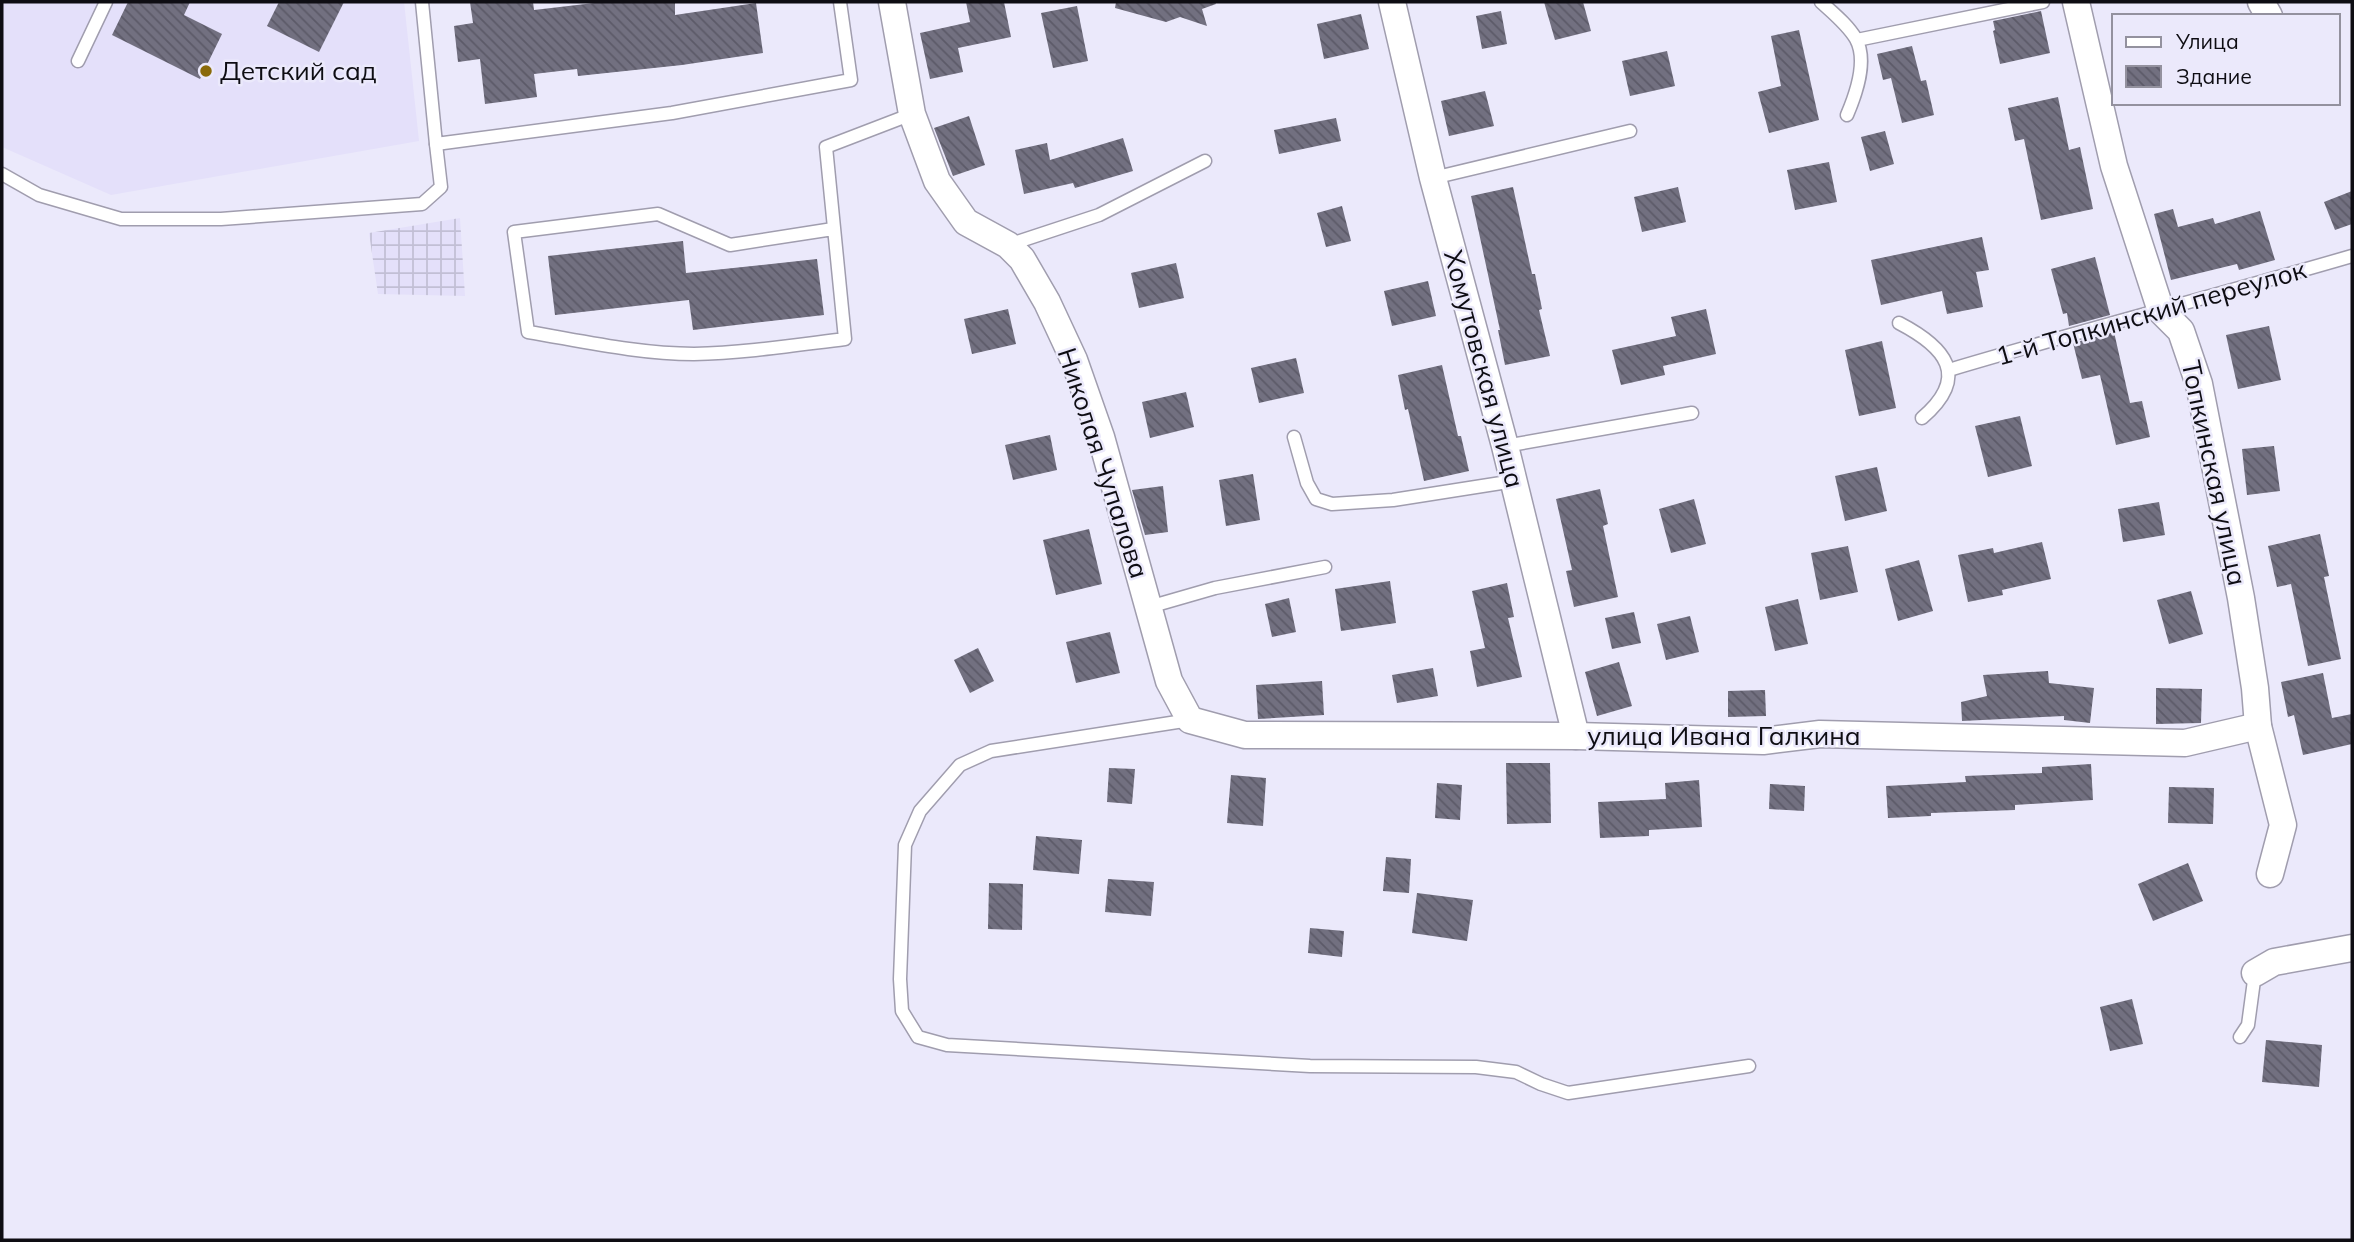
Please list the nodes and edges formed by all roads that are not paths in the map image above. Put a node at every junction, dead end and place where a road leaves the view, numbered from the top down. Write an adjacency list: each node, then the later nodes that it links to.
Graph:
1 (106, 2): 10 (lane)
2 (422, 2): 14 (lane)
3 (840, 2): 14 (lane)
4 (892, 2): 11 (street, Николая Чупалова)
5 (1392, 2): 17 (street, Хомутовская улица)
6 (1821, 2): 9 (lane)
7 (2043, 2): 9 (lane)
8 (2076, 2): 21 (street, Топкинская улица)
9 (1857, 40): 12 (lane)
10 (78, 61)
11 (912, 114): 18 (lane); 19 (street, Николая Чупалова)
12 (1847, 115)
13 (1630, 131): 17 (lane)
14 (436, 144): 16 (lane)
15 (1205, 160): 19 (lane)
16 (2, 174)
17 (1433, 178): 27 (street, Хомутовская улица)
18 (833, 229): 18 (lane)
19 (1008, 245): 30 (street, Николая Чупалова)
20 (2352, 256): 21 (lane, 1-й Топкинский переулок)
21 (2161, 311): 23 (lane, 1-й Топкинский переулок); 32 (street, Топкинская улица)
22 (1899, 323): 23 (lane)
23 (1949, 370): 25 (lane)
24 (1692, 412): 27 (lane)
25 (1922, 418)
26 (1294, 437): 28 (lane)
27 (1505, 446): 28 (street, Хомутовская улица)
28 (1514, 481): 33 (street, Хомутовская улица)
29 (1325, 567): 30 (lane)
30 (1149, 607): 31 (street, Николая Чупалова)
31 (1190, 720): 33 (street, улица Ивана Галкина); 38 (lane)
32 (2258, 726): 33 (street, улица Ивана Галкина); 34 (street, Топкинская улица)
33 (1576, 736)
34 (2270, 874)
35 (2352, 948): 36 (street)
36 (2255, 973): 37 (lane)
37 (2240, 1037)
38 (1749, 1066)

